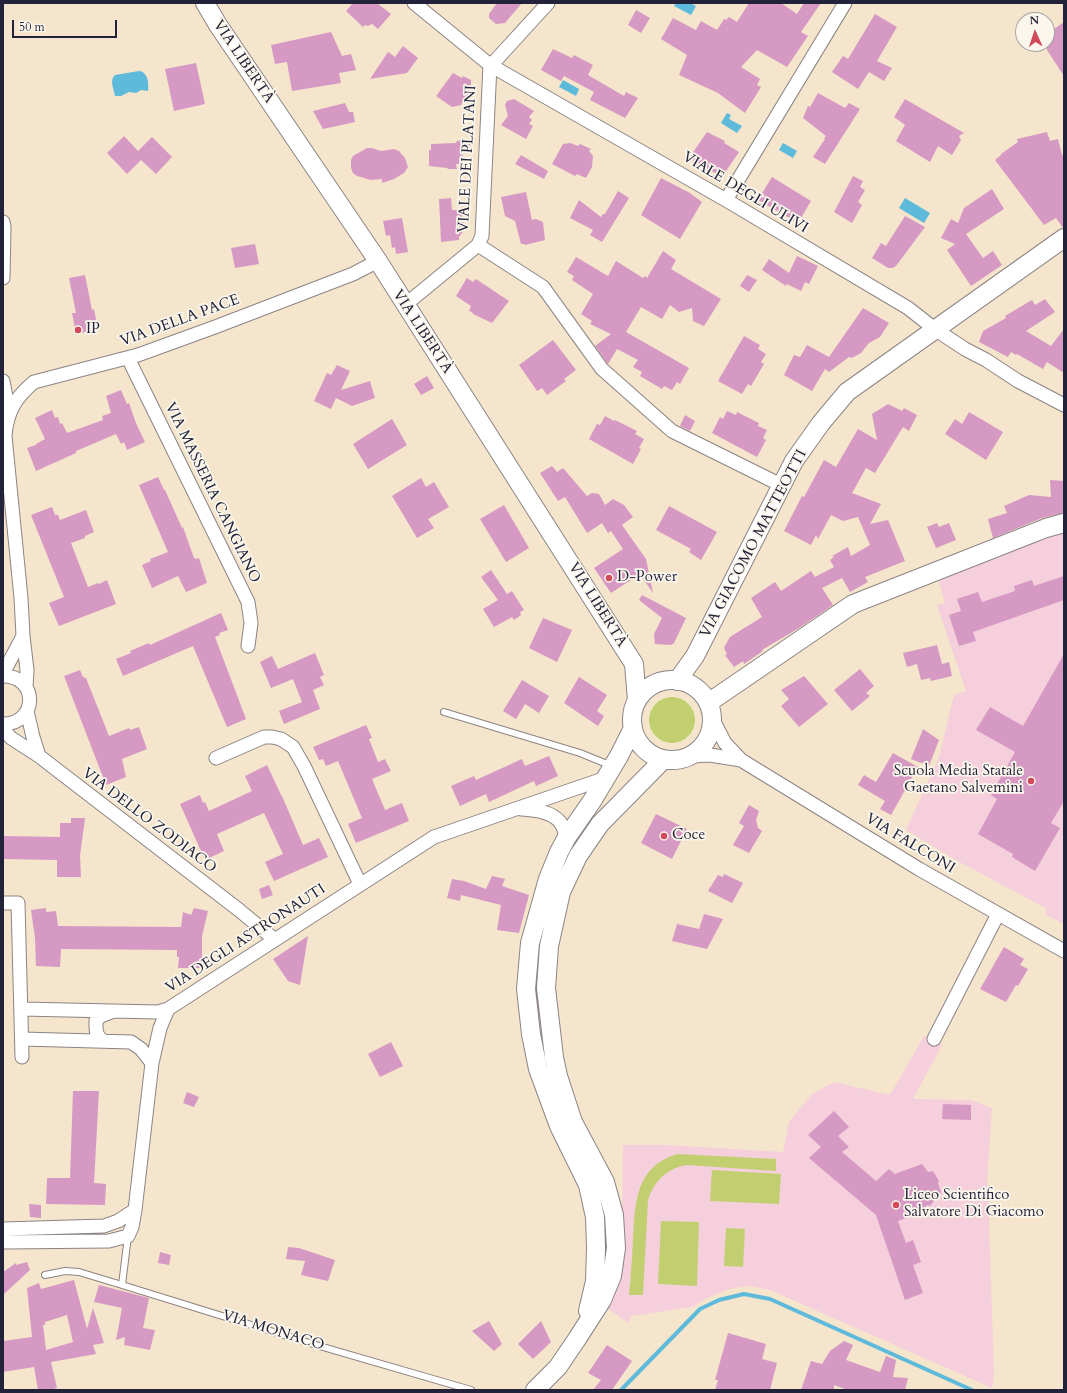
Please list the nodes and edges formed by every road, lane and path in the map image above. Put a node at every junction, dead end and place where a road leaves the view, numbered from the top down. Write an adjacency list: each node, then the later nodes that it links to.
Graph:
1 (205, 3): 10 (street, VIA LIBERTÀ)
2 (414, 3): 5 (street, VIALE DEGLI ULIVI)
3 (548, 3): 5 (street, VIALE DEI PLATANI)
4 (845, 3): 6 (street)
5 (490, 65): 6 (street, VIALE DEGLI ULIVI); 9 (street, VIALE DEI PLATANI)
6 (726, 200): 13 (street, VIALE DEGLI ULIVI)
7 (3, 222): 11 (street)
8 (1064, 238): 13 (street, VIA GIACOMO MATTEOTTI)
9 (478, 245): 12 (street, VIALE DEI PLATANI); 18 (street)
10 (378, 261): 12 (street, VIA LIBERTÀ); 14 (street, VIA DELLA PACE)
11 (3, 278)
12 (405, 305): 22 (street, VIA LIBERTÀ)
13 (936, 330): 16 (street, VIALE DEGLI ULIVI); 18 (street, VIA GIACOMO MATTEOTTI)
14 (128, 358): 17 (street, VIA DELLA PACE); 21 (street, VIA MASSERIA CANGIANO)
15 (3, 381): 17 (street)
16 (1064, 405)
17 (11, 410): 20 (street, VIA DELLA PACE)
18 (781, 485): 25 (street, VIA GIACOMO MATTEOTTI)
19 (1064, 523): 29 (street)
20 (23, 636): 23 (street); 26 (street, VIA DELLA PACE)
21 (248, 646)
22 (634, 664): 25 (street, VIA LIBERTÀ); 27 (street, VIA LIBERTÀ)
23 (3, 670)
24 (3, 676): 26 (street)
25 (673, 681): 27 (street); 29 (street)
26 (26, 687): 28 (street, VIA DELLA PACE)
27 (638, 700): 32 (street)
28 (27, 710): 31 (street); 34 (street, VIA DELLA PACE)
29 (710, 711): 35 (street); 38 (street, VIA FALCONI)
30 (444, 712): 39 (lane)
31 (3, 724)
32 (632, 728): 37 (street); 39 (street)
33 (3, 729): 34 (street, VIA DELLO ZODIACO)
34 (39, 756): 45 (street, VIA DELLO ZODIACO)
35 (690, 756): 37 (street); 38 (street, VIA FALCONI)
36 (216, 758): 42 (street)
37 (664, 760): 61 (street)
38 (741, 760): 44 (street, VIA FALCONI)
39 (609, 772): 40 (street, VIA DEGLI ASTRONAUTI); 41 (street)
40 (517, 809): 41 (street, VIA DEGLI ASTRONAUTI); 42 (street, VIA DEGLI ASTRONAUTI)
41 (567, 837): 61 (street)
42 (360, 884): 45 (street, VIA DEGLI ASTRONAUTI)
43 (3, 903): 47 (street)
44 (998, 914): 46 (street, VIA FALCONI); 51 (street)
45 (274, 939): 48 (street, VIA DEGLI ASTRONAUTI)
46 (1064, 951)
47 (21, 1009): 49 (street); 50 (street)
48 (168, 1009): 49 (street); 54 (street, VIA DEGLI ASTRONAUTI)
49 (111, 1012): 52 (street)
50 (22, 1039): 52 (street); 53 (street)
51 (934, 1039)
52 (103, 1041): 54 (street)
53 (22, 1057)
54 (152, 1063): 55 (street, VIA DEGLI ASTRONAUTI)
55 (135, 1210): 56 (street); 57 (street, VIA DEGLI ASTRONAUTI)
56 (3, 1228)
57 (128, 1236): 58 (street); 60 (lane)
58 (3, 1242)
59 (45, 1275): 60 (lane, VIA MONACO)
60 (122, 1285): 62 (lane, VIA MONACO)
61 (578, 1339): 63 (street)
62 (471, 1390)
63 (535, 1390)

